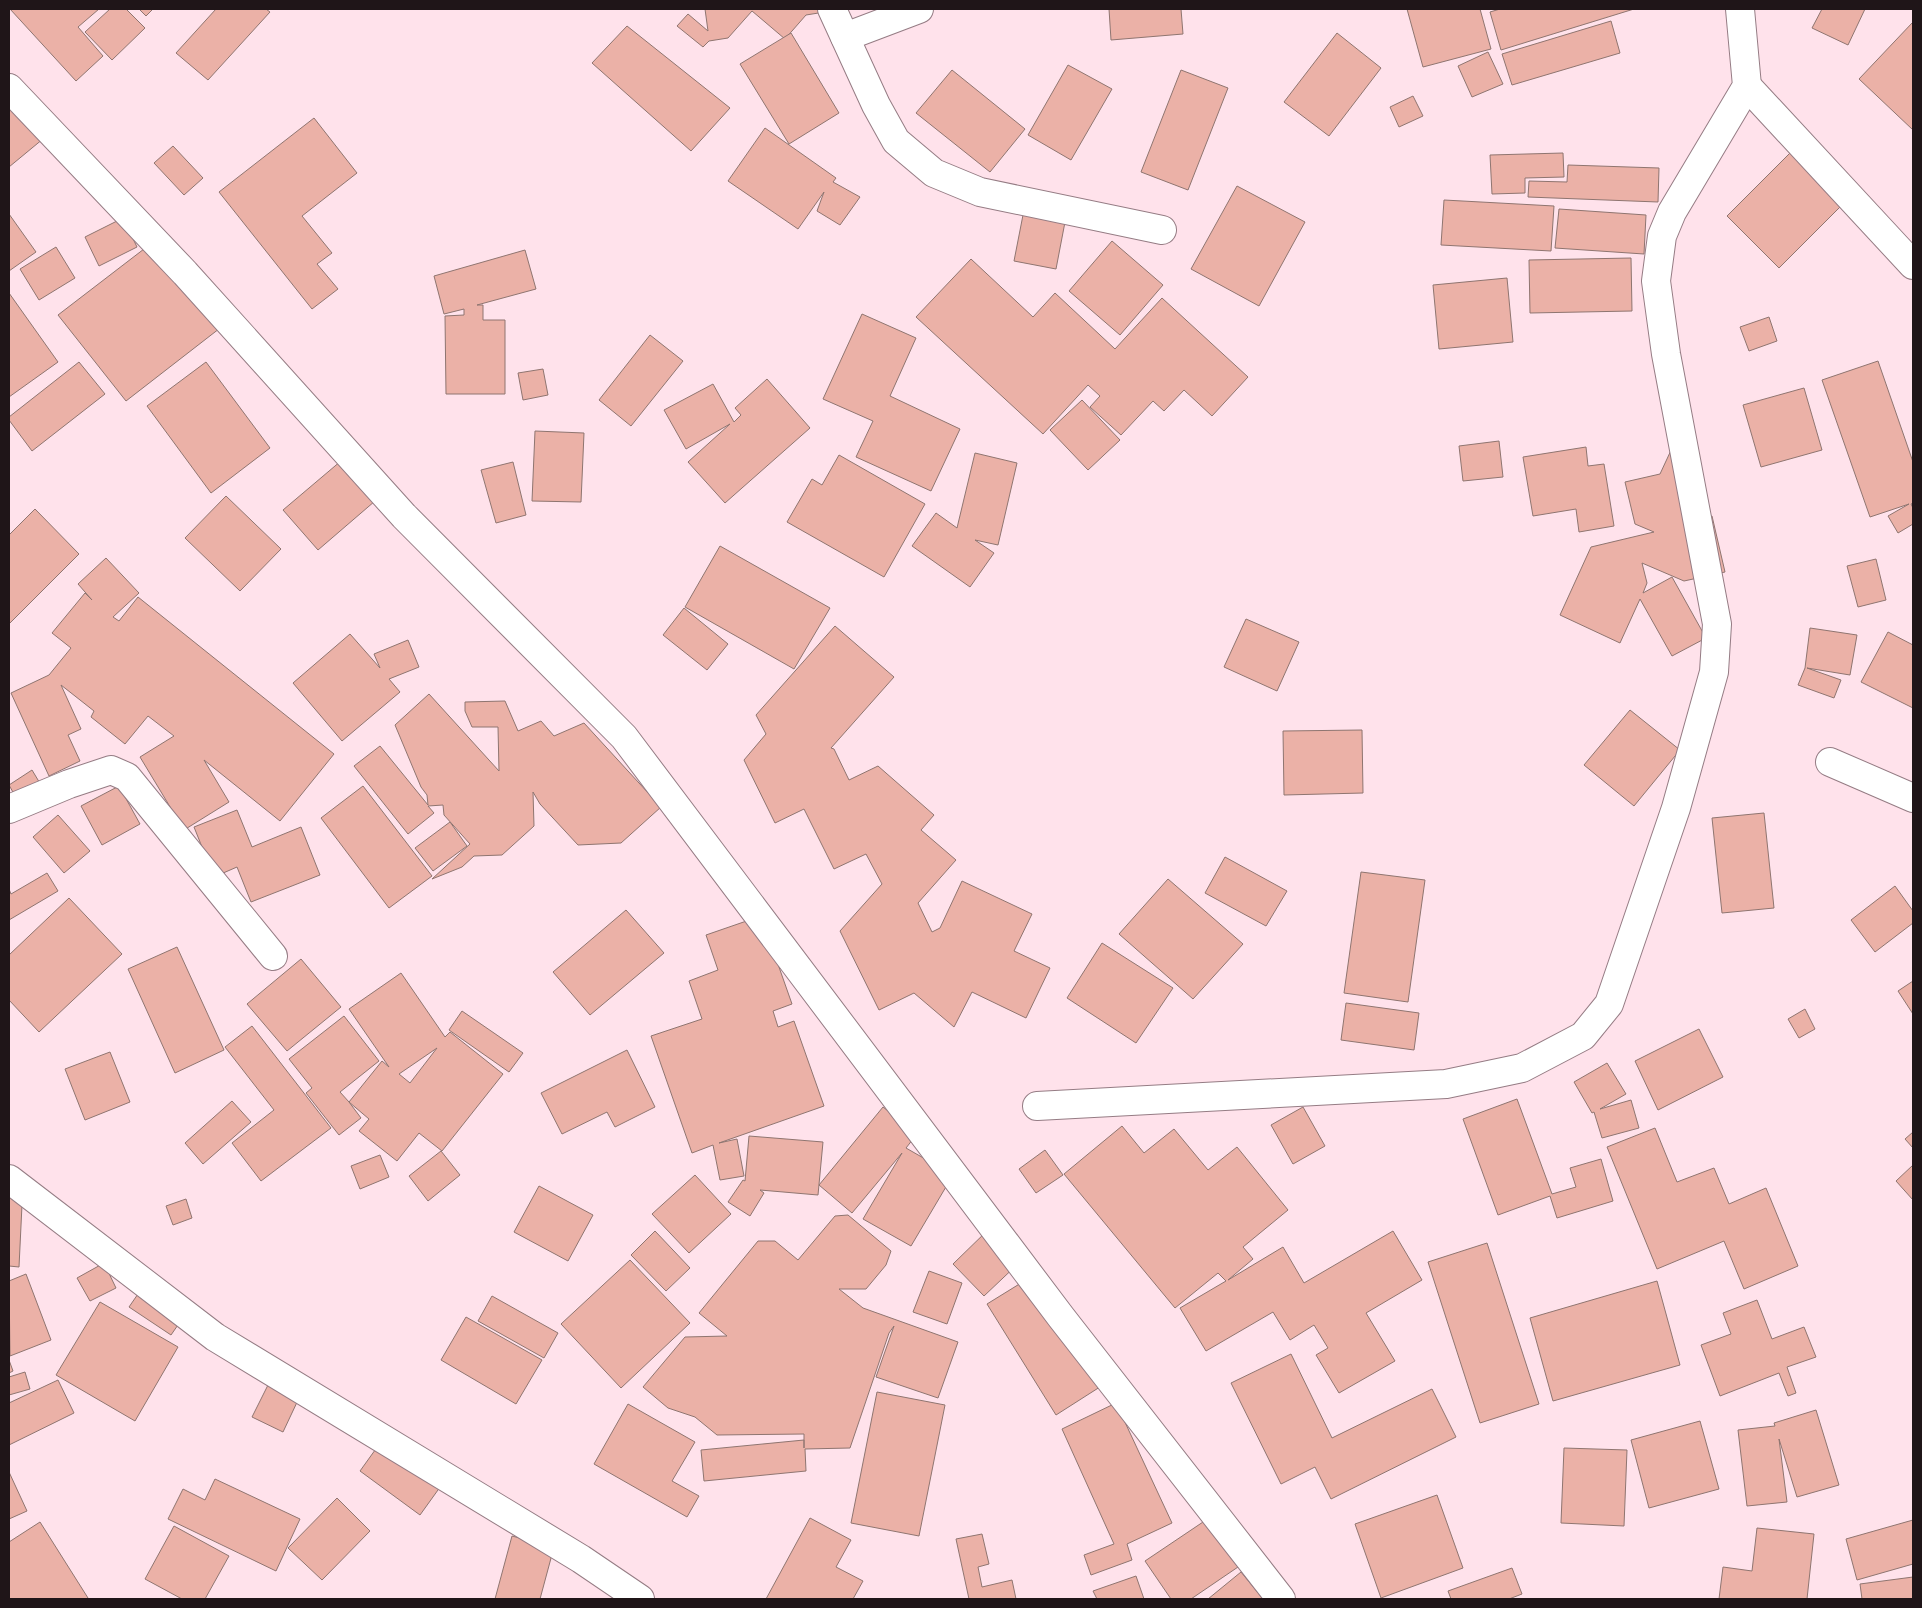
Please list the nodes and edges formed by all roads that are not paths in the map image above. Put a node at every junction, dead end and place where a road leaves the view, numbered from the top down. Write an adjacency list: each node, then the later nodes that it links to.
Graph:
1 (832, 9): 4 (street)
2 (919, 9): 4 (street)
3 (1740, 9): 5 (street)
4 (845, 38): 7 (street)
5 (1747, 86): 8 (street); 13 (street)
6 (9, 88): 16 (street)
7 (1162, 230)
8 (1913, 266)
9 (1830, 762): 10 (street)
10 (1913, 798)
11 (9, 809): 12 (street)
12 (274, 956)
13 (1037, 1106)
14 (9, 1179): 15 (street)
15 (640, 1599)
16 (1281, 1599)

